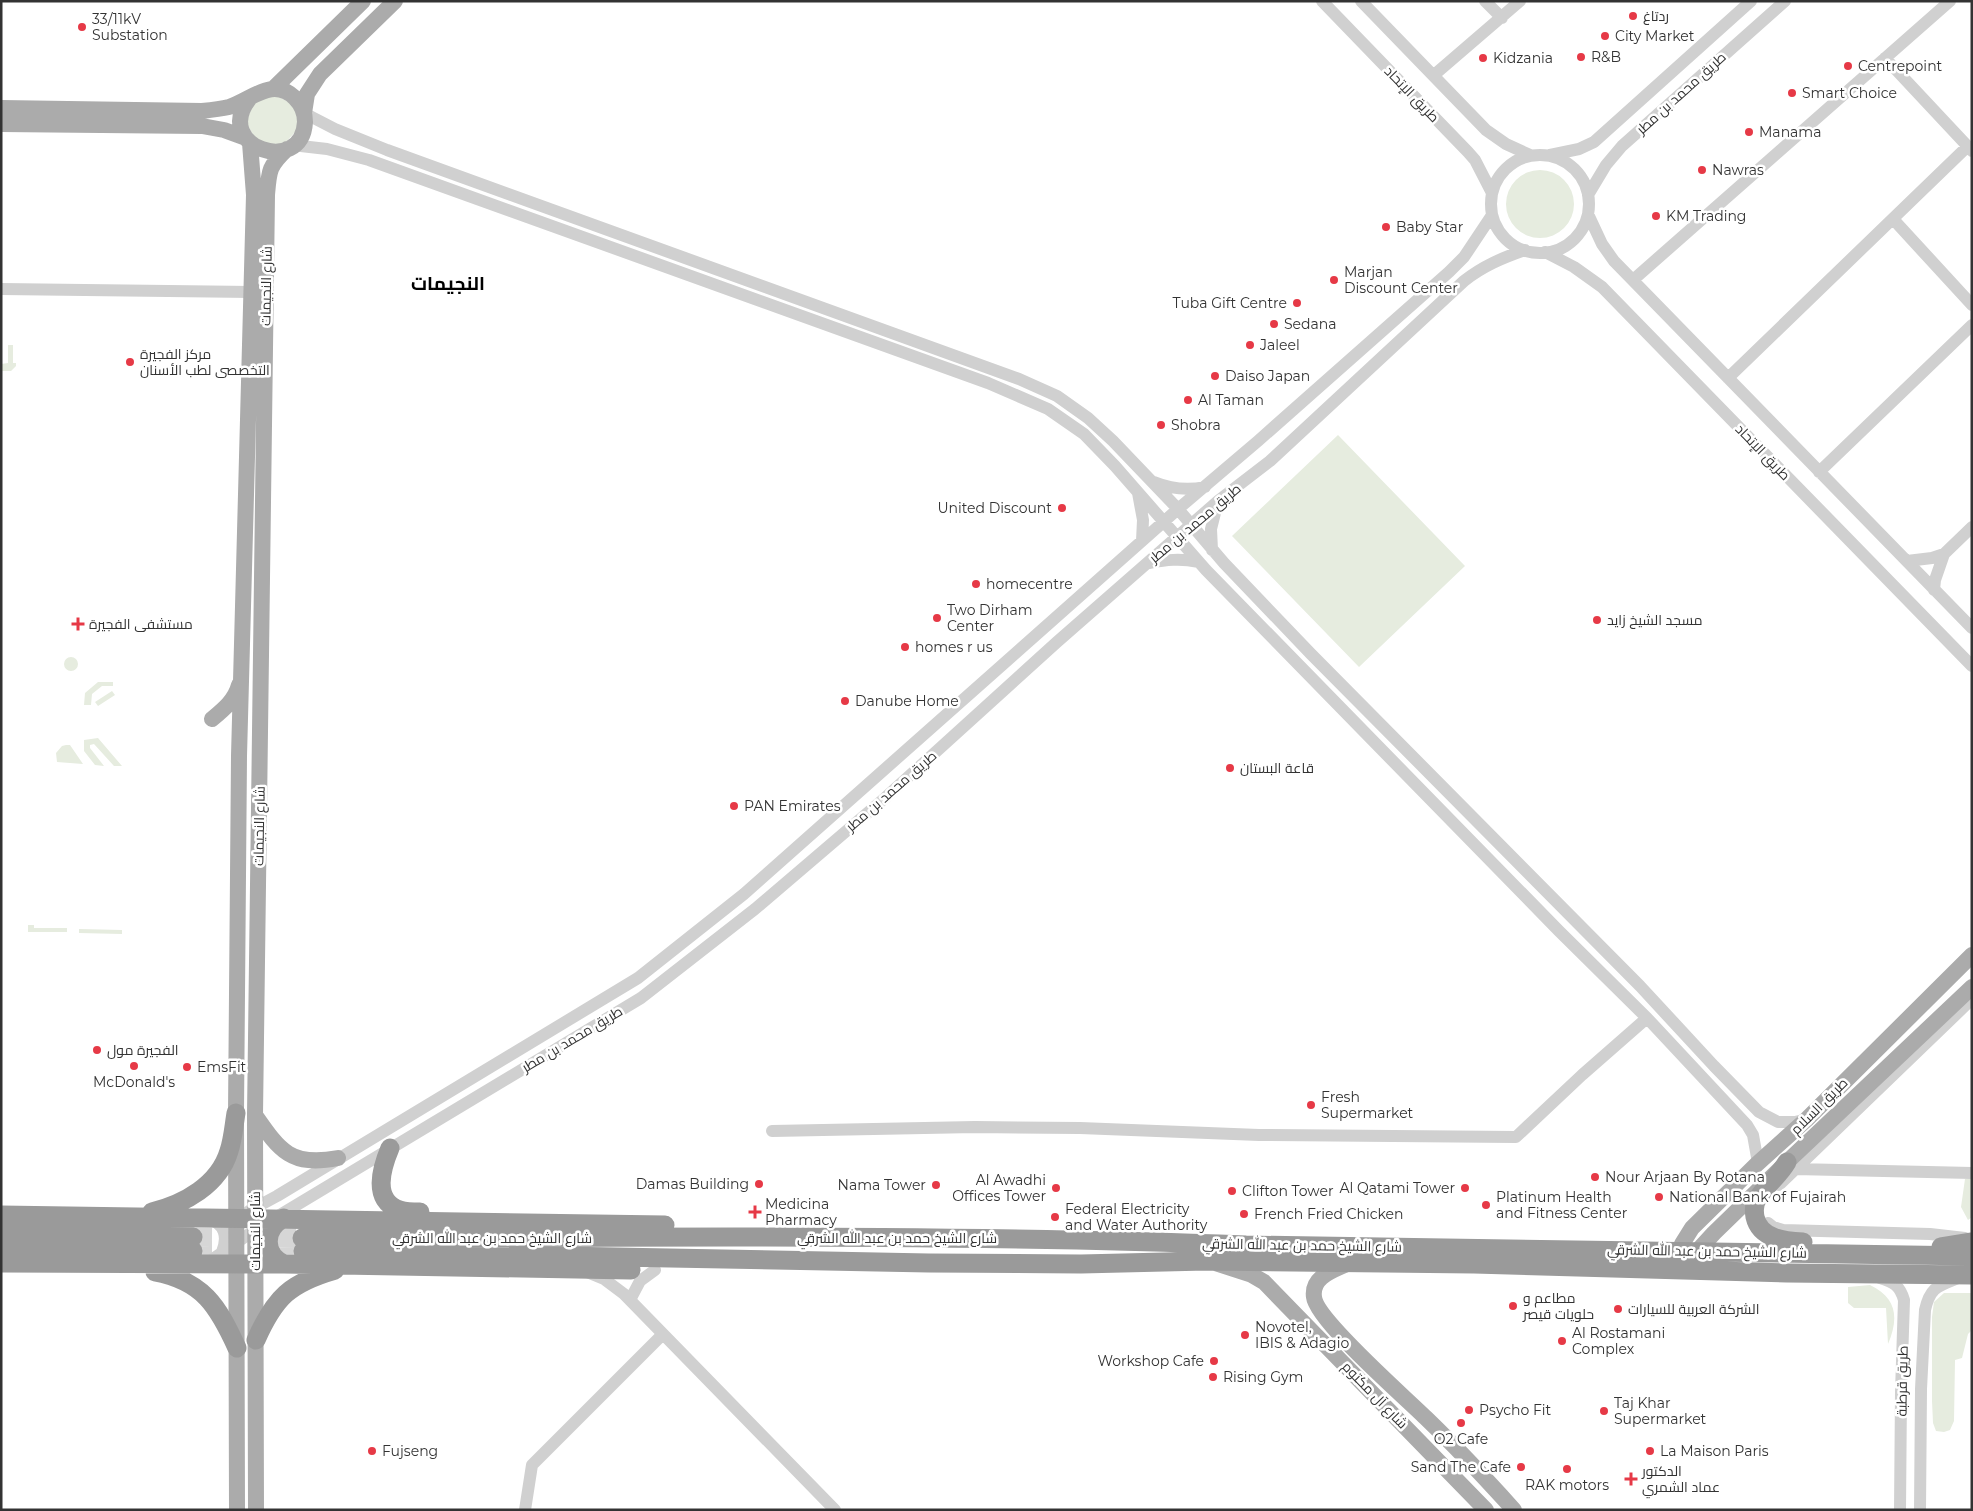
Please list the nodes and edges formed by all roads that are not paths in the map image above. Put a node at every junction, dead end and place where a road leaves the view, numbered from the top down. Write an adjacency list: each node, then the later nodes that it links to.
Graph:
1 (363, 1): 13 (main road)
2 (395, 1): 16 (main road)
3 (1322, 1): 23 (street, طريق اﻹتحاد)
4 (1361, 1): 12 (street, طريق اﻹتحاد)
5 (1485, 1): 10 (street)
6 (1520, 1): 10 (street)
7 (1751, 1): 22 (street, طريق محمد بن مطر)
8 (1784, 1): 24 (street, طريق محمد بن مطر)
9 (1950, 1): 11 (street)
10 (1502, 18): 12 (street)
11 (1885, 58): 20 (street); 30 (street)
12 (1434, 75): 21 (street, طريق اﻹتحاد)
13 (274, 88): 14 (main road); 16 (main road)
14 (249, 99): 15 (main road); 18 (main road)
15 (1, 108)
16 (304, 113): 19 (main road); 37 (street)
17 (1, 124): 18 (main road)
18 (248, 140): 19 (main road); 32 (main road, شارع النجيمات)
19 (290, 147): 39 (street); 71 (main road, شارع النجيمات)
20 (1970, 149): 27 (street)
21 (1530, 155): 22 (street); 23 (street)
22 (1549, 155): 24 (street)
23 (1492, 193): 26 (street)
24 (1588, 194): 25 (street)
25 (1588, 214): 29 (street); 30 (street, طريق اﻹتحاد)
26 (1492, 216): 28 (street); 38 (street, طريق محمد بن مطر)
27 (1893, 219): 33 (street); 35 (street)
28 (1525, 250): 29 (street); 40 (street, طريق محمد بن مطر)
29 (1544, 252): 56 (street, طريق اﻹتحاد)
30 (1633, 280): 35 (street, طريق اﻹتحاد)
31 (1, 289): 32 (street)
32 (252, 292): 57 (main road, شارع النجيمات)
33 (1972, 305)
34 (1972, 326): 36 (street)
35 (1728, 378): 36 (street, طريق اﻹتحاد)
36 (1819, 472): 49 (street, طريق اﻹتحاد)
37 (1150, 481): 38 (street); 41 (street)
38 (1205, 487): 41 (street, طريق محمد بن مطر)
39 (1137, 491): 42 (street); 46 (street)
40 (1218, 501): 43 (street, طريق محمد بن مطر); 47 (street)
41 (1178, 509): 42 (street, طريق محمد بن مطر); 43 (street)
42 (1164, 522): 45 (street); 46 (street, طريق محمد بن مطر)
43 (1191, 525): 45 (street, طريق محمد بن مطر); 47 (street)
44 (1972, 527): 48 (street)
45 (1178, 538): 50 (street); 51 (street, طريق محمد بن مطر)
46 (1142, 541): 75 (street, طريق محمد بن مطر)
47 (1212, 550): 54 (street)
48 (1944, 554): 49 (street); 52 (street)
49 (1907, 560): 52 (street, طريق اﻹتحاد)
50 (1198, 562): 51 (street); 55 (street)
51 (1147, 563): 74 (street, طريق محمد بن مطر)
52 (1934, 590): 53 (street, طريق اﻹتحاد)
53 (1972, 628)
54 (1308, 650): 55 (street); 59 (street)
55 (1290, 656): 60 (street)
56 (1972, 666)
57 (241, 680): 58 (main road); 70 (main road, شارع النجيمات)
58 (212, 719)
59 (1455, 801): 60 (street); 61 (street)
60 (1434, 803): 62 (street)
61 (1561, 908): 62 (street); 68 (street)
62 (1544, 915): 66 (street)
63 (1972, 955): 72 (main road, طريق السلام)
64 (1972, 987): 67 (main road, طريق السلام)
65 (1972, 999): 67 (street)
66 (1647, 1018): 69 (street); 73 (street)
67 (1930, 1033): 77 (main road, طريق السلام)
68 (1710, 1062): 69 (street); 72 (street)
69 (1696, 1069): 76 (street)
70 (236, 1113): 80 (highway); 82 (main road, شارع النجيمات)
71 (255, 1115): 75 (main road); 82 (main road, شارع النجيمات)
72 (1807, 1119): 76 (main road, طريق السلام)
73 (772, 1131)
74 (390, 1148): 83 (street, طريق محمد بن مطر); 84 (highway)
75 (338, 1158): 82 (street, طريق محمد بن مطر)
76 (1758, 1163): 99 (main road, طريق السلام)
77 (1791, 1166): 78 (street); 87 (street); 93 (highway); 99 (main road, طريق السلام)
78 (1972, 1173)
79 (1, 1215): 80 (highway)
80 (136, 1216): 81 (highway)
81 (203, 1217): 82 (highway); 92 (street)
82 (250, 1218): 83 (highway); 88 (main road, شارع النجيمات); 103 (main road, شارع النجيمات)
83 (279, 1218): 84 (highway); 101 (highway)
84 (470, 1222): 86 (highway)
85 (1, 1233): 91 (highway)
86 (980, 1238): 90 (highway, شارع الشيخ حمد بن عبد الله الشرقي); 97 (highway, شارع الشيخ حمد بن عبد الله الشرقي)
87 (1966, 1239): 94 (highway)
88 (237, 1241): 92 (street); 103 (main road, شارع النجيمات)
89 (1, 1249): 91 (highway)
90 (1661, 1250): 99 (highway, شارع الشيخ حمد بن عبد الله الشرقي); 105 (highway)
91 (197, 1251): 92 (street); 102 (highway); 103 (highway)
92 (222, 1252)
93 (1901, 1255): 94 (highway); 99 (highway)
94 (1928, 1255): 95 (highway)
95 (1972, 1256)
96 (1206, 1261): 97 (highway, شارع الشيخ حمد بن عبد الله الشرقي); 98 (highway, شارع الشيخ حمد بن عبد الله الشرقي); 114 (main road, شارع آل مكتوم)
97 (929, 1262): 107 (highway)
98 (1350, 1262): 105 (highway, شارع الشيخ حمد بن عبد الله الشرقي); 111 (main road, شارع آل مكتوم)
99 (1692, 1262): 105 (highway, شارع الشيخ حمد بن عبد الله الشرقي); 108 (highway, شارع الشيخ حمد بن عبد الله الشرقي)
100 (1, 1263): 102 (highway)
101 (284, 1264): 103 (highway); 104 (highway)
102 (97, 1265): 115 (highway)
103 (246, 1265): 113 (main road, شارع النجيمات); 115 (main road, شارع النجيمات)
104 (352, 1266): 106 (highway); 113 (highway)
105 (1526, 1266)
106 (580, 1269): 107 (highway); 110 (street)
107 (655, 1270): 110 (street)
108 (1868, 1273): 109 (highway, شارع الشيخ حمد بن عبد الله الشرقي); 116 (street, طريق قرطبة)
109 (1970, 1276): 117 (street, طريق قرطبة)
110 (630, 1300): 112 (street)
111 (1340, 1333): 114 (main road); 123 (main road, شارع آل مكتوم)
112 (663, 1334): 120 (street); 121 (street)
113 (256, 1340): 119 (main road, شارع النجيمات)
114 (1321, 1340): 122 (main road, شارع آل مكتوم)
115 (237, 1348): 118 (main road, شارع النجيمات)
116 (1901, 1389): 117 (street); 124 (street, طريق قرطبة)
117 (1921, 1389): 125 (street, طريق قرطبة)
118 (237, 1510)
119 (256, 1510)
120 (525, 1510)
121 (835, 1510)
122 (1486, 1510)
123 (1514, 1510)
124 (1900, 1510)
125 (1920, 1510)

